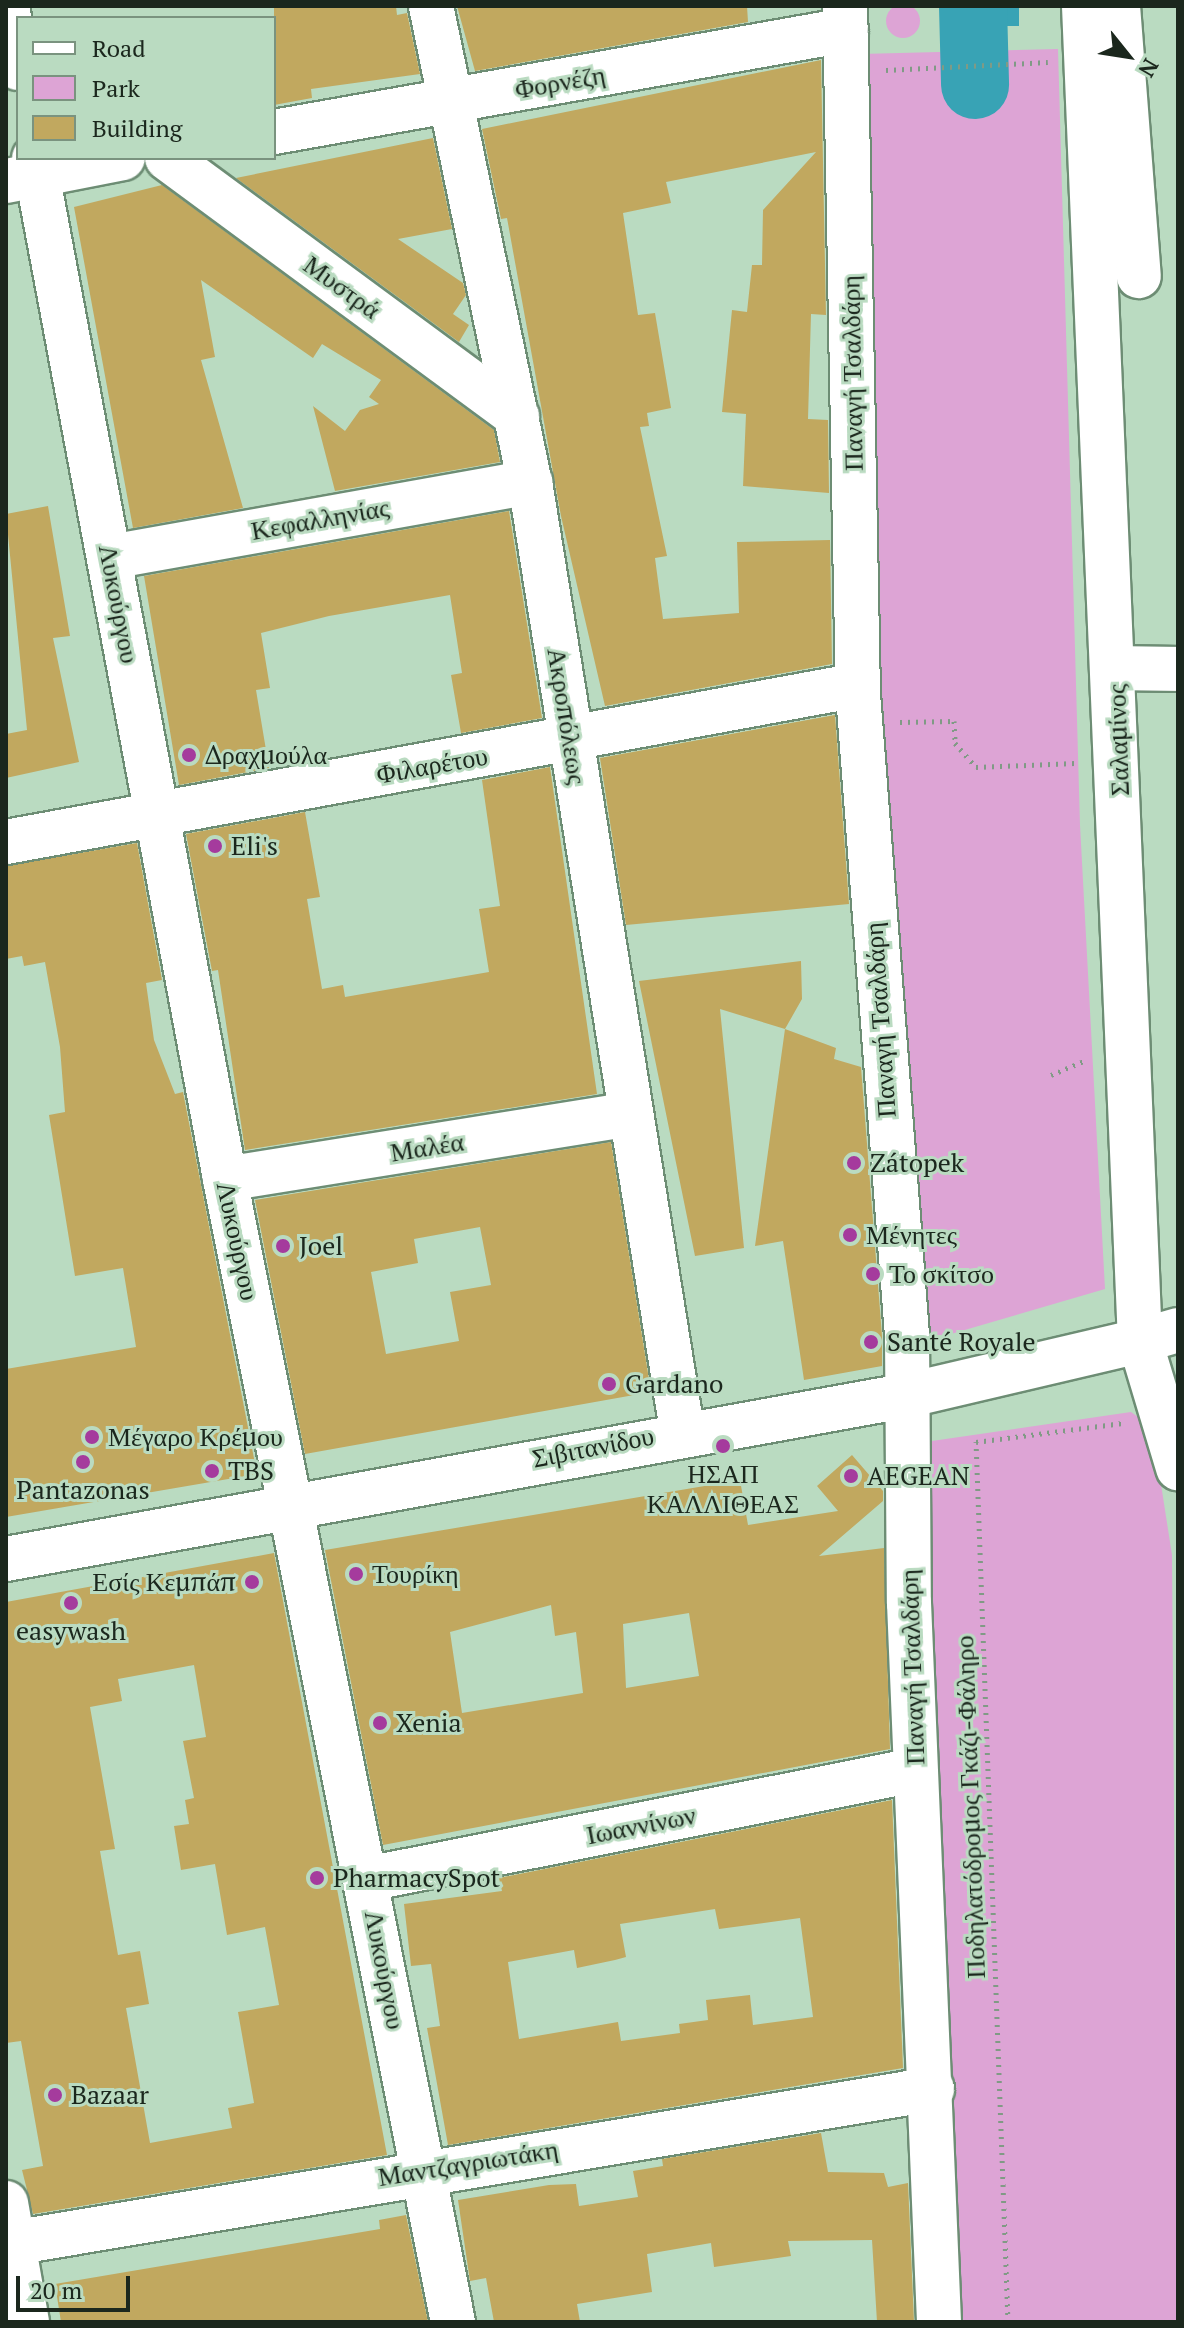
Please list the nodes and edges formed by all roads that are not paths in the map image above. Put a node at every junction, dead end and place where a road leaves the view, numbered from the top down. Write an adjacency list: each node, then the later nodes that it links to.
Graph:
1 (7, 6): 6 (street)
2 (431, 6): 7 (street, Ακροπόλεως)
3 (1084, 6): 16 (street, Σαλαμίνος)
4 (1118, 6): 12 (street)
5 (845, 18): 7 (street, Φορνέζη); 18 (street, Παναγή Τσαλδάρη)
6 (16, 57)
7 (450, 102): 8 (street, Φορνέζη); 13 (street, Ακροπόλεως)
8 (276, 132)
9 (108, 160): 11 (street)
10 (170, 160): 13 (street, Μυστρά)
11 (26, 171): 15 (street, Λυκούργου)
12 (1139, 276)
13 (517, 416): 14 (street, Ακροπόλεως)
14 (530, 482): 15 (street, Κεφαλληνίας); 19 (street, Ακροπόλεως)
15 (110, 557): 20 (street, Λυκούργου)
16 (1116, 668): 17 (street); 24 (street, Σαλαμίνος)
17 (1178, 669)
18 (858, 690): 19 (street, Φιλαρέτου); 27 (street, Παναγή Τσαλδάρη)
19 (571, 741): 20 (street, Φιλαρέτου); 22 (street, Ακροπόλεως)
20 (159, 812): 21 (street, Φιλαρέτου); 23 (street, Λυκούργου)
21 (6, 842)
22 (630, 1114): 23 (street, Μαλέα); 28 (street, Ακροπόλεως)
23 (225, 1179): 30 (street, Λυκούργου)
24 (1159, 1336): 25 (street); 26 (street); 27 (street, Σιβιτανίδου); 29 (street, Σαλαμίνος)
25 (1178, 1361)
26 (1178, 1384)
27 (909, 1395): 28 (street, Σιβιτανίδου); 32 (street, Παναγή Τσαλδάρη)
28 (682, 1430): 30 (street, Σιβιτανίδου)
29 (1178, 1468)
30 (293, 1505): 31 (street, Σιβιτανίδου); 33 (street, Λυκούργου)
31 (6, 1559)
32 (915, 1770): 33 (street, Ιωαννίνων); 34 (street, Παναγή Τσαλδάρη)
33 (367, 1879): 35 (street, Λυκούργου)
34 (932, 2089): 35 (street, Μαντζαγριωτάκη); 39 (street, Παναγή Τσαλδάρη)
35 (425, 2169): 36 (street, Μαντζαγριωτάκη); 38 (street, Λυκούργου)
36 (9, 2230): 37 (street)
37 (27, 2322)
38 (453, 2322)
39 (939, 2322)

